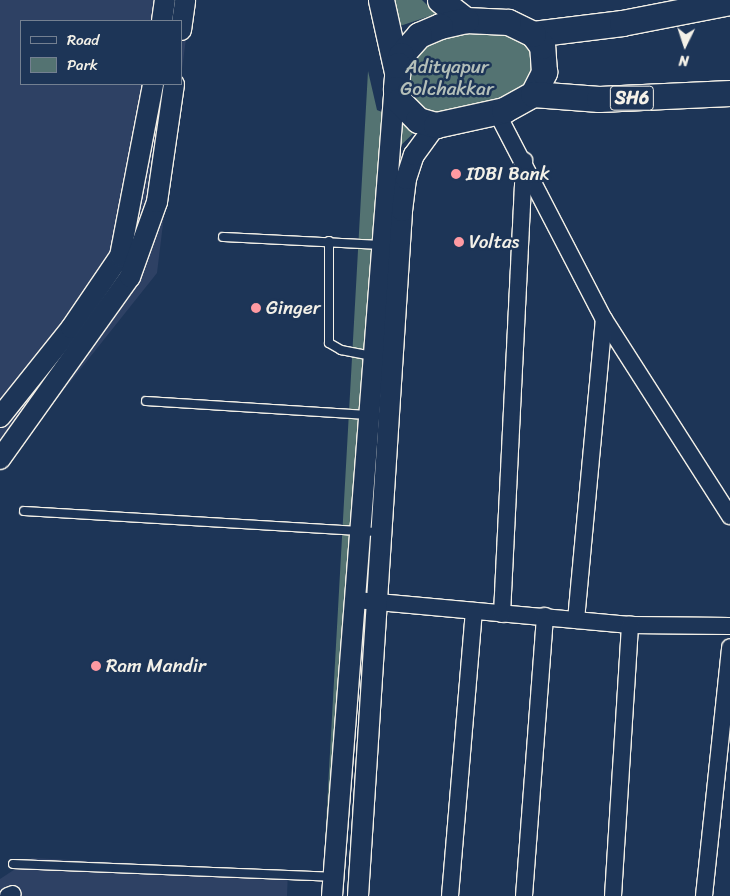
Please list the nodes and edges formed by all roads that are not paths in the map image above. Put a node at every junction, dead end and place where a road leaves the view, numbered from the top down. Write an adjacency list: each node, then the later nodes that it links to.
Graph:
1 (165, 0): 6 (street)
2 (186, 0): 8 (street)
3 (381, 0): 10 (main road)
4 (440, 0): 7 (main road)
5 (730, 2): 9 (main road)
6 (162, 20)
7 (466, 20): 9 (main road); 10 (main road)
8 (182, 24)
9 (533, 34): 13 (main road)
10 (396, 75): 16 (main road); 22 (street)
11 (153, 85): 18 (street)
12 (174, 85): 19 (street)
13 (533, 94): 14 (main road, SH6); 15 (main road)
14 (726, 97)
15 (496, 112): 16 (main road); 17 (street)
16 (436, 126): 22 (street)
17 (524, 160): 23 (street); 35 (street)
18 (132, 201): 19 (street); 27 (street)
19 (157, 202): 28 (street)
20 (223, 237): 21 (lane)
21 (329, 241): 22 (lane); 24 (lane)
22 (391, 246): 24 (street); 26 (street)
23 (604, 319): 30 (street); 37 (street)
24 (375, 356): 26 (street)
25 (146, 401): 26 (lane)
26 (379, 416): 31 (street)
27 (0, 417)
28 (0, 459)
29 (24, 511): 31 (lane)
30 (730, 514)
31 (371, 532): 32 (street); 33 (street)
32 (356, 600): 33 (street); 42 (street)
33 (376, 600): 34 (street); 43 (street)
34 (474, 611): 35 (street); 44 (street)
35 (502, 614): 36 (street)
36 (545, 616): 37 (street); 45 (street)
37 (576, 620): 38 (street)
38 (630, 624): 39 (street); 46 (street)
39 (730, 626)
40 (730, 647): 47 (street)
41 (14, 864): 42 (lane)
42 (333, 887)
43 (358, 896)
44 (450, 896)
45 (524, 896)
46 (613, 896)
47 (704, 896)

